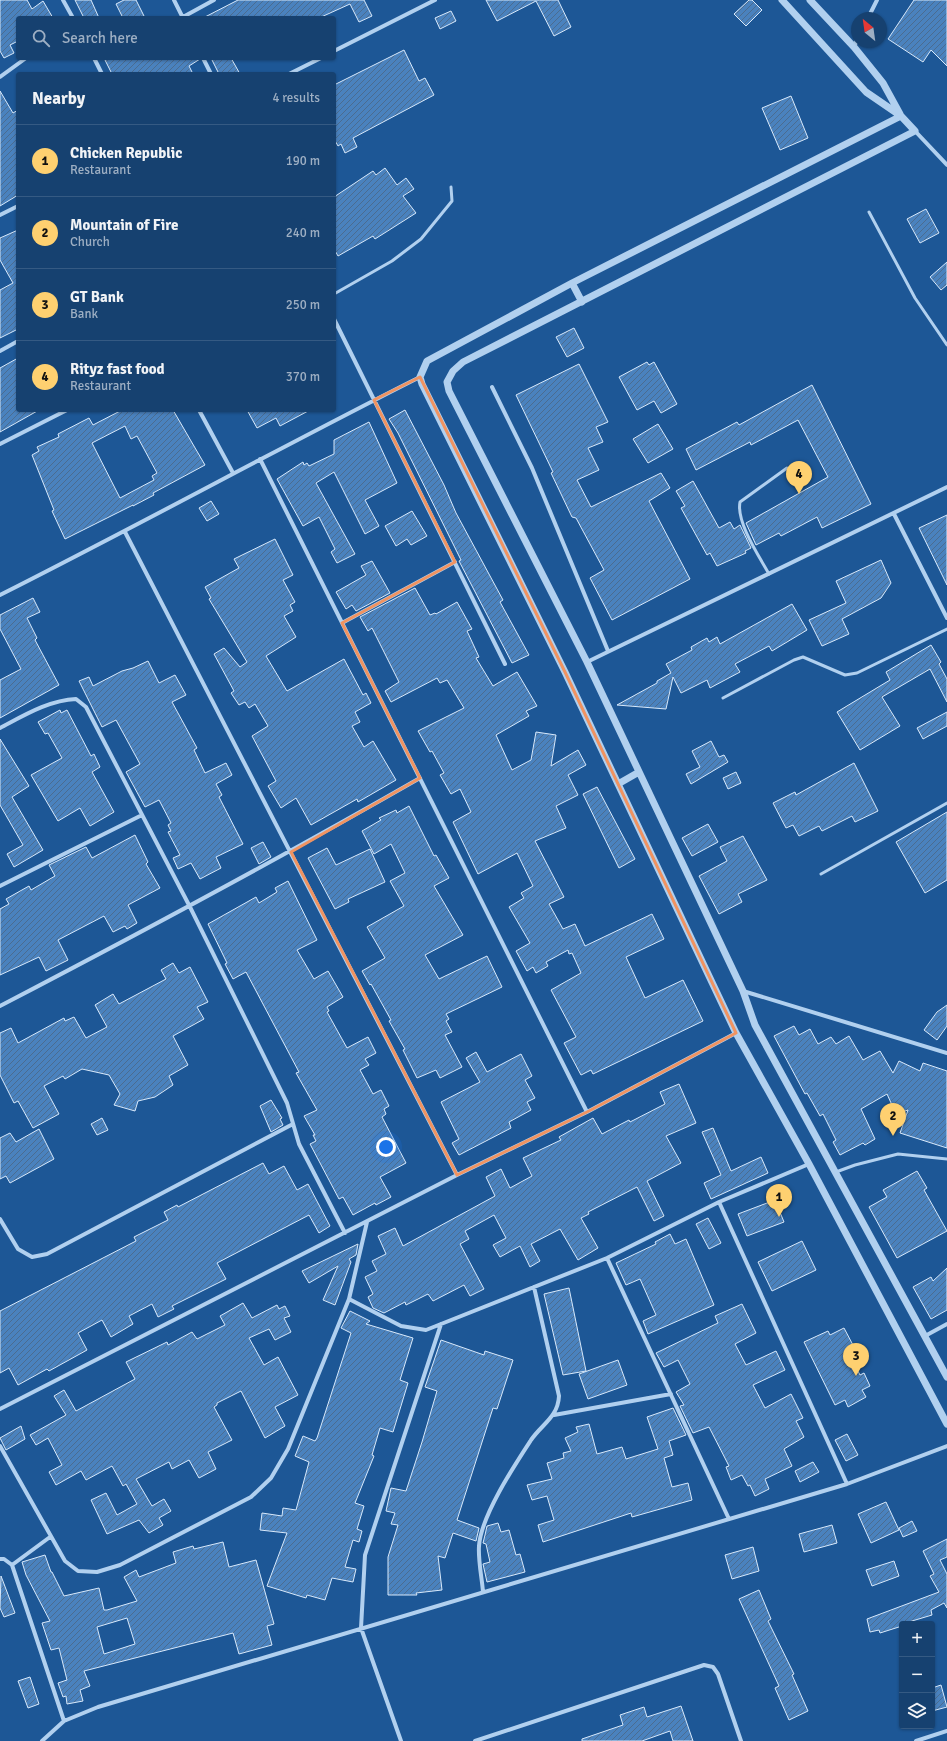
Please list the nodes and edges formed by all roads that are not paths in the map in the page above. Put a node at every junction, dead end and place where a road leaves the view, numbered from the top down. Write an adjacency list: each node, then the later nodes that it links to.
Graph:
1 (63, 0): 9 (street)
2 (174, 0): 10 (street)
3 (214, 0): 11 (street)
4 (435, 0): 14 (street)
5 (782, 0): 23 (street)
6 (810, 0): 12 (street)
7 (877, 0): 8 (street)
8 (871, 12)
9 (72, 16)
10 (182, 16)
11 (186, 16)
12 (851, 39)
13 (858, 48): 23 (street)
14 (336, 50)
15 (23, 60): 22 (street)
16 (95, 60): 19 (street)
17 (204, 60): 20 (street)
18 (317, 60): 21 (street)
19 (101, 72)
20 (210, 72)
21 (293, 72)
22 (0, 77)
23 (901, 116): 24 (street); 30 (street)
24 (915, 131): 25 (street); 32 (street)
25 (947, 165)
26 (451, 187): 31 (lane)
27 (16, 207): 29 (street)
28 (868, 212): 35 (lane)
29 (0, 215)
30 (572, 283): 32 (street); 37 (street)
31 (336, 293)
32 (582, 302): 56 (street)
33 (336, 323): 39 (street)
34 (16, 342): 36 (street)
35 (947, 345)
36 (0, 351)
37 (420, 377): 39 (street); 62 (street)
38 (492, 387): 55 (street)
39 (374, 400): 43 (street); 49 (street)
40 (63, 412): 42 (street)
41 (200, 412): 45 (street)
42 (0, 444)
43 (260, 459): 45 (street); 53 (street)
44 (787, 468): 50 (lane)
45 (233, 473): 48 (street)
46 (947, 487): 47 (street)
47 (894, 514): 50 (street); 52 (street)
48 (125, 532): 51 (street); 65 (street)
49 (454, 562): 53 (street); 57 (street)
50 (769, 574): 55 (street)
51 (0, 595)
52 (947, 618)
53 (342, 623): 61 (street)
54 (947, 629): 58 (lane)
55 (608, 651): 56 (street)
56 (587, 662): 60 (street)
57 (504, 664)
58 (723, 698)
59 (0, 728): 64 (street)
60 (639, 772): 62 (street); 69 (street)
61 (420, 778): 65 (street); 73 (street)
62 (618, 784): 71 (street)
63 (947, 803): 66 (lane)
64 (142, 815): 67 (street); 68 (street)
65 (291, 852): 68 (street); 78 (street)
66 (821, 874)
67 (0, 886)
68 (190, 907): 70 (street); 74 (street)
69 (743, 992): 72 (street); 77 (street)
70 (0, 1006)
71 (736, 1033): 73 (street); 76 (street)
72 (947, 1053)
73 (587, 1112): 78 (street)
74 (293, 1124): 80 (street); 82 (street)
75 (947, 1159): 77 (lane)
76 (809, 1164): 79 (street); 93 (street)
77 (834, 1173): 88 (street)
78 (457, 1175): 81 (street)
79 (719, 1202): 83 (street); 96 (street)
80 (0, 1219)
81 (367, 1222): 82 (street); 85 (street)
82 (345, 1233): 91 (street)
83 (607, 1258): 84 (street); 90 (street)
84 (534, 1287): 86 (street); 92 (street)
85 (349, 1298): 86 (street); 98 (street)
86 (441, 1324): 102 (street)
87 (947, 1324): 88 (street)
88 (925, 1336): 89 (street)
89 (947, 1377)
90 (671, 1394): 92 (street); 97 (street)
91 (0, 1409)
92 (554, 1415): 101 (street)
93 (947, 1424)
94 (0, 1446): 98 (street)
95 (947, 1446): 96 (street)
96 (847, 1484): 97 (street)
97 (730, 1520): 101 (street)
98 (50, 1537): 100 (street)
99 (0, 1560): 100 (street)
100 (12, 1565): 103 (street)
101 (483, 1592): 102 (street)
102 (360, 1628): 103 (street); 106 (street)
103 (64, 1722): 105 (street)
104 (947, 1731): 109 (street)
105 (42, 1741)
106 (401, 1741)
107 (475, 1741): 108 (street)
108 (741, 1741)
109 (916, 1741)

